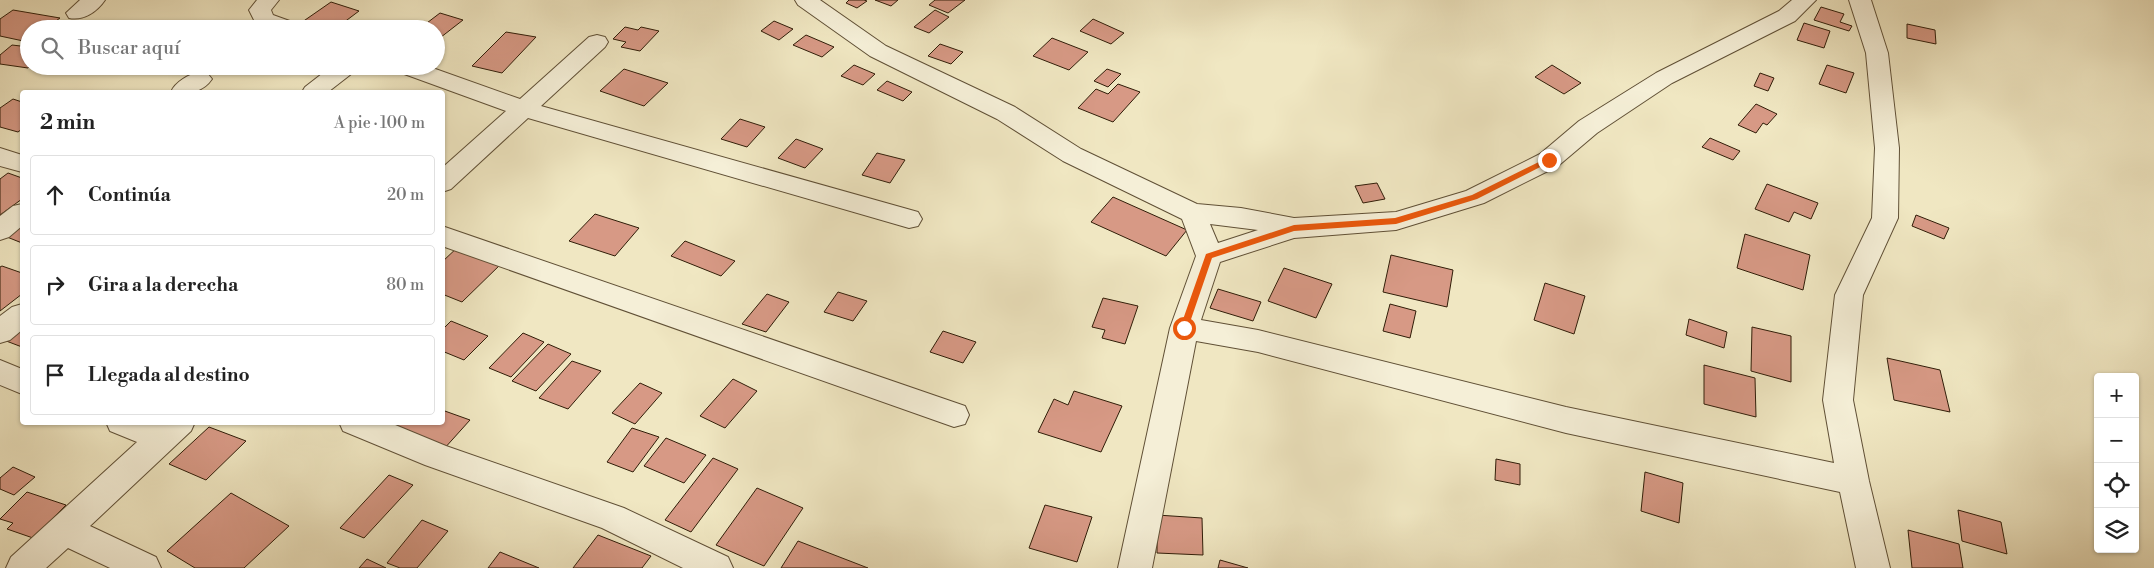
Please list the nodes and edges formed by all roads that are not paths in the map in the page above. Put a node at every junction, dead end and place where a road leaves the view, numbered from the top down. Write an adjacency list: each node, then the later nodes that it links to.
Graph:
1 (94, 0): 6 (street)
2 (268, 0): 7 (street)
3 (806, 0): 16 (street)
4 (1805, 0): 19 (street)
5 (1860, 0): 32 (street)
6 (77, 13)
7 (264, 20)
8 (597, 42): 12 (street)
9 (336, 75): 11 (street)
10 (429, 75): 12 (street)
11 (316, 90)
12 (523, 109): 15 (street); 18 (street)
13 (0, 157): 14 (street)
14 (20, 163)
15 (445, 180)
16 (1193, 213): 19 (street); 22 (street)
17 (20, 215): 20 (street)
18 (909, 219)
19 (1294, 228): 22 (street)
20 (0, 230)
21 (445, 237): 28 (street)
22 (1208, 256): 24 (street)
23 (20, 317): 25 (street)
24 (1184, 328): 32 (street); 37 (street)
25 (0, 332)
26 (0, 372): 27 (street)
27 (20, 381)
28 (954, 415)
29 (138, 425): 31 (street)
30 (361, 425): 36 (street)
31 (171, 431): 33 (street)
32 (1853, 481): 38 (street)
33 (64, 530): 34 (street); 35 (street)
34 (23, 568)
35 (144, 568)
36 (716, 568)
37 (1135, 568)
38 (1873, 568)

